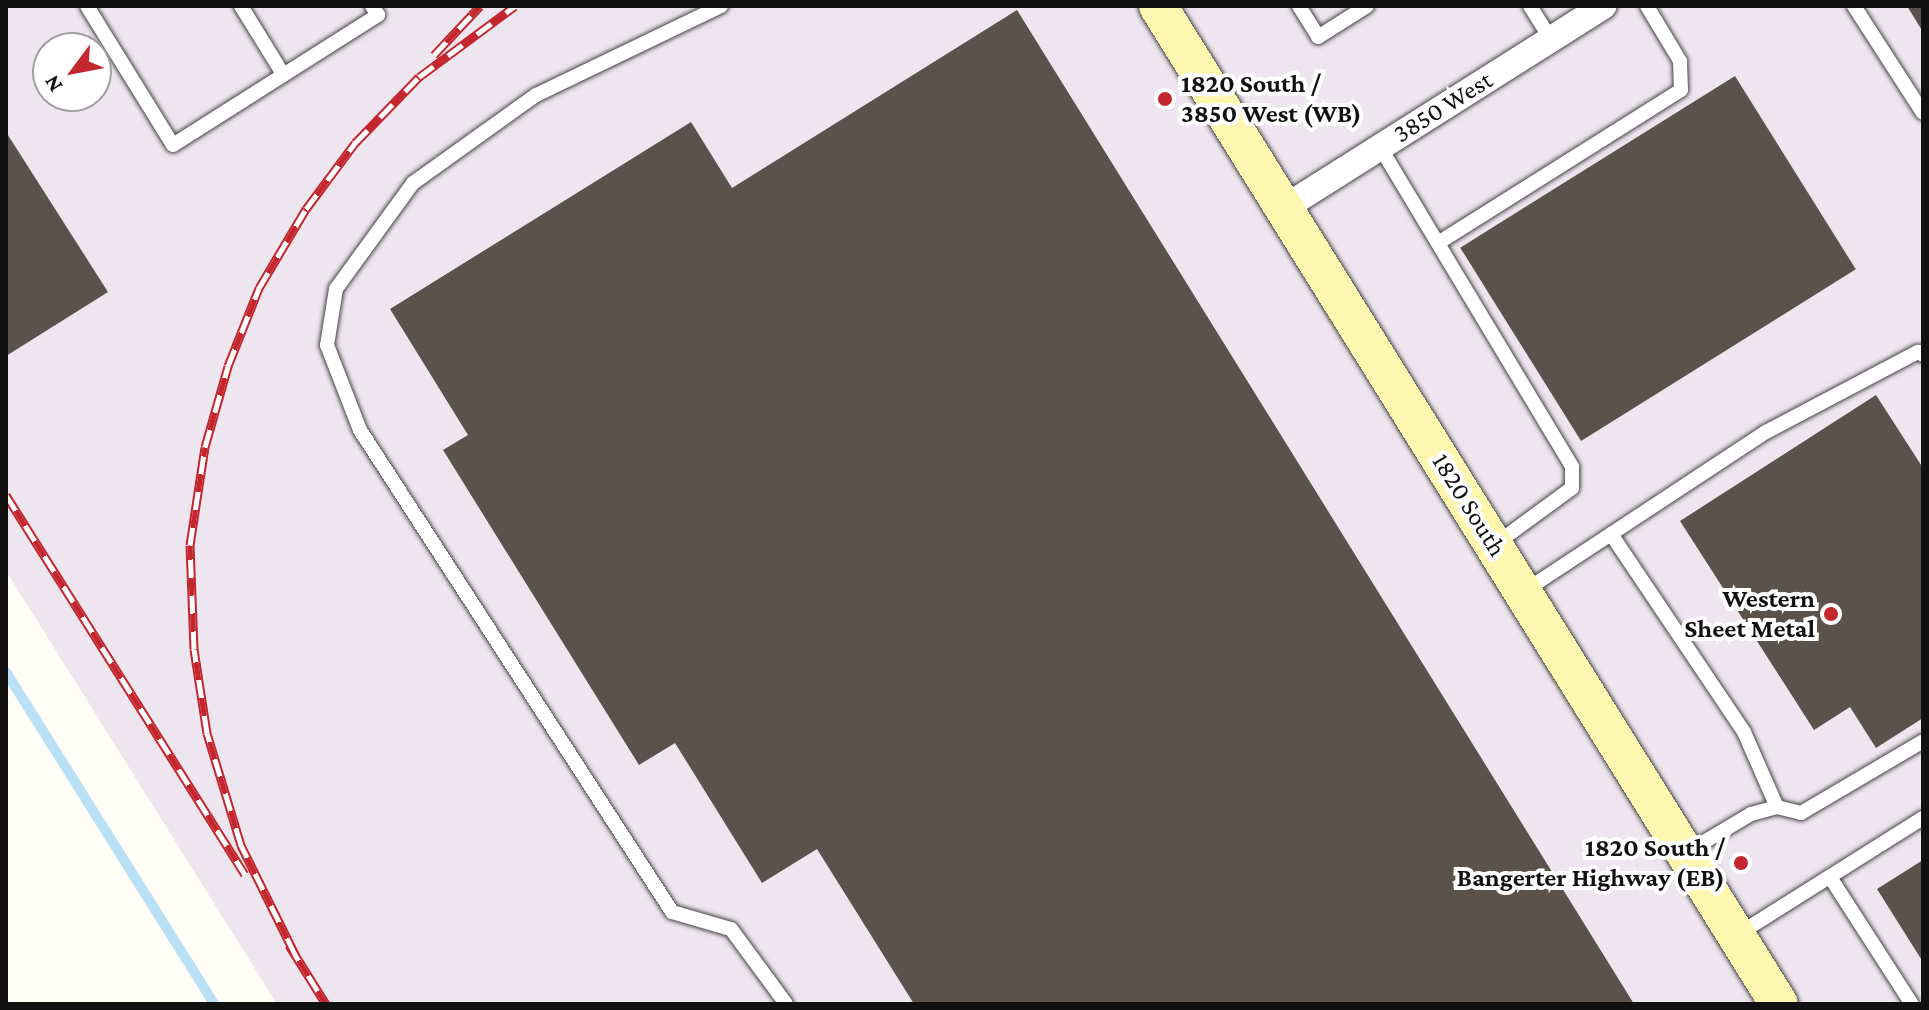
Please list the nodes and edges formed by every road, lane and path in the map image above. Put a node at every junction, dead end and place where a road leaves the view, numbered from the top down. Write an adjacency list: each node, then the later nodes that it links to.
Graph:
1 (87, 6): 13 (lane)
2 (241, 6): 13 (lane)
3 (372, 6): 13 (lane)
4 (721, 6): 28 (lane)
5 (1158, 6): 16 (street, 1820 South)
6 (1299, 6): 7 (lane)
7 (1367, 6)
8 (1530, 6): 12 (lane)
9 (1603, 6): 12 (street, 3850 West)
10 (1647, 6): 17 (lane)
11 (1854, 6): 14 (lane)
12 (1551, 39): 15 (street, 3850 West)
13 (283, 74)
14 (1923, 113)
15 (1380, 147): 16 (street, 3850 West); 17 (lane)
16 (1284, 208): 20 (street, 1820 South)
17 (1438, 243): 20 (lane)
18 (1923, 355): 19 (lane)
19 (1611, 534): 21 (lane); 23 (lane)
20 (1494, 545): 21 (street, 1820 South)
21 (1523, 592): 25 (street, 1820 South)
22 (1923, 741): 23 (lane)
23 (1777, 807): 25 (lane)
24 (1923, 818): 26 (lane)
25 (1685, 853): 27 (street, 1820 South)
26 (1830, 877): 27 (lane); 30 (lane)
27 (1737, 935): 29 (street, 1820 South)
28 (786, 1004)
29 (1779, 1004)
30 (1912, 1004)

